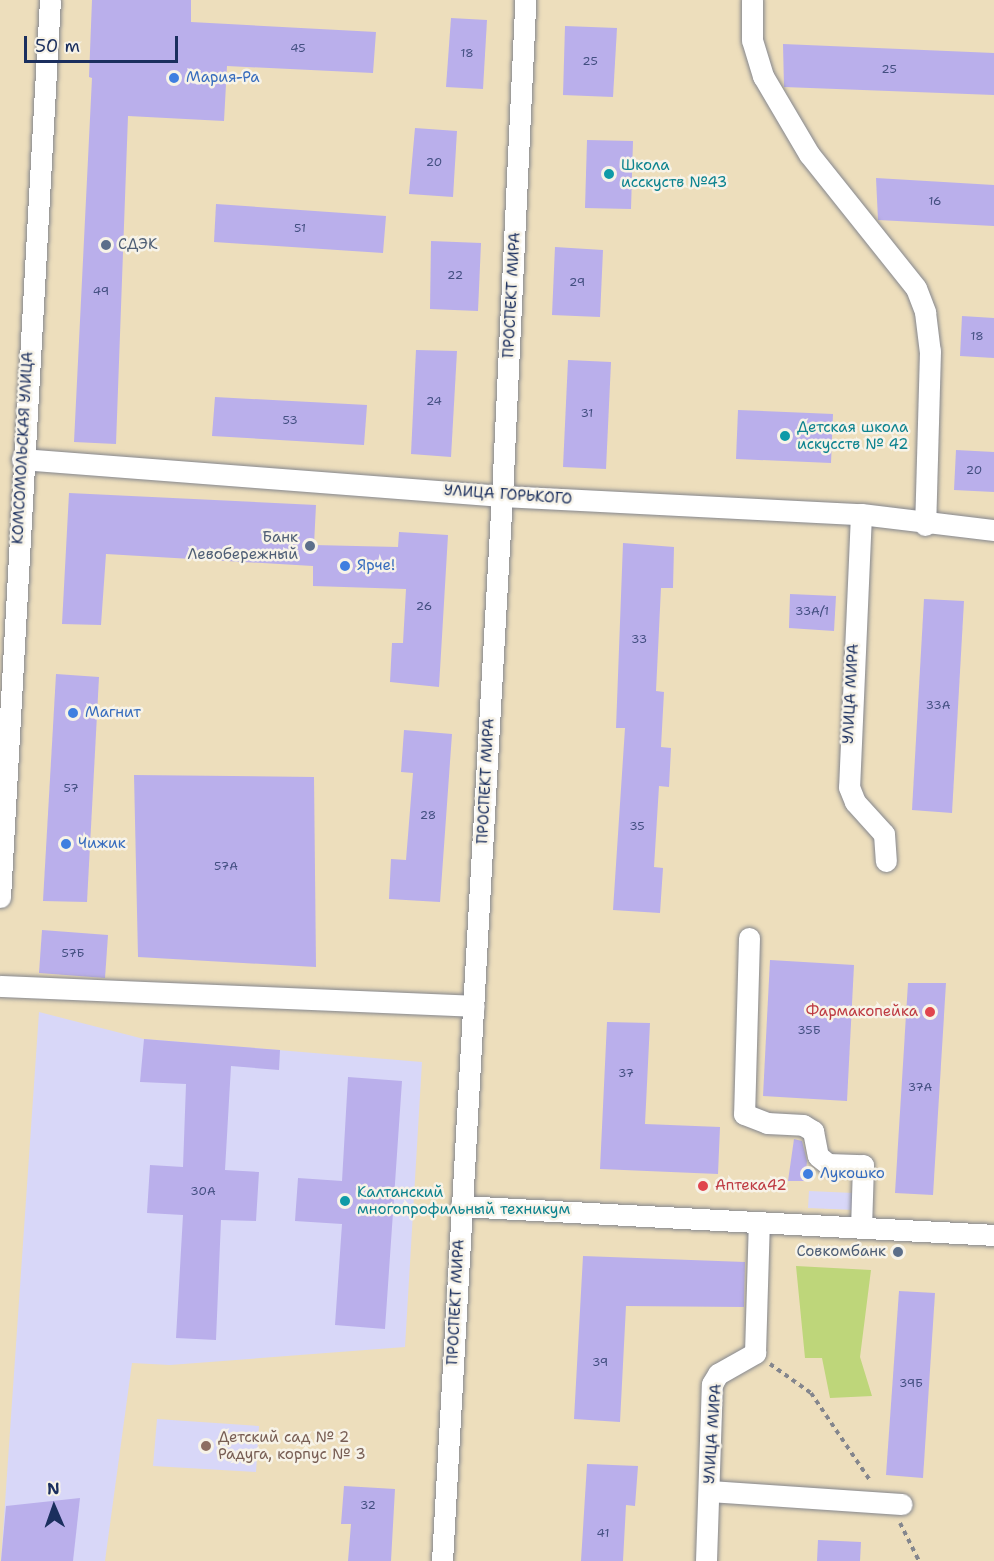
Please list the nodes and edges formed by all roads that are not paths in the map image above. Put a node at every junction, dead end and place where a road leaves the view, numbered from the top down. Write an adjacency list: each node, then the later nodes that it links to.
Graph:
1 (50, 0): 4 (street, КОМСОМОЛЬСКАЯ УЛИЦА)
2 (525, 0): 5 (street, ПРОСПЕКТ МИРА)
3 (752, 0): 7 (street)
4 (22, 459): 5 (street, УЛИЦА ГОРЬКОГО); 10 (street, КОМСОМОЛЬСКАЯ УЛИЦА)
5 (502, 496): 6 (street, УЛИЦА ГОРЬКОГО); 13 (street, ПРОСПЕКТ МИРА)
6 (861, 514): 7 (street, УЛИЦА ГОРЬКОГО); 9 (street, УЛИЦА МИРА)
7 (925, 525): 8 (street, УЛИЦА ГОРЬКОГО)
8 (994, 530)
9 (886, 861)
10 (0, 897)
11 (749, 938): 16 (street)
12 (0, 986): 13 (street)
13 (474, 1006): 14 (street, ПРОСПЕКТ МИРА)
14 (461, 1206): 15 (street); 20 (street, ПРОСПЕКТ МИРА)
15 (759, 1222): 16 (street); 18 (street, УЛИЦА МИРА)
16 (861, 1228): 17 (street)
17 (994, 1235)
18 (709, 1491): 19 (street); 21 (street, УЛИЦА МИРА)
19 (894, 1503)
20 (442, 1561)
21 (706, 1561)

